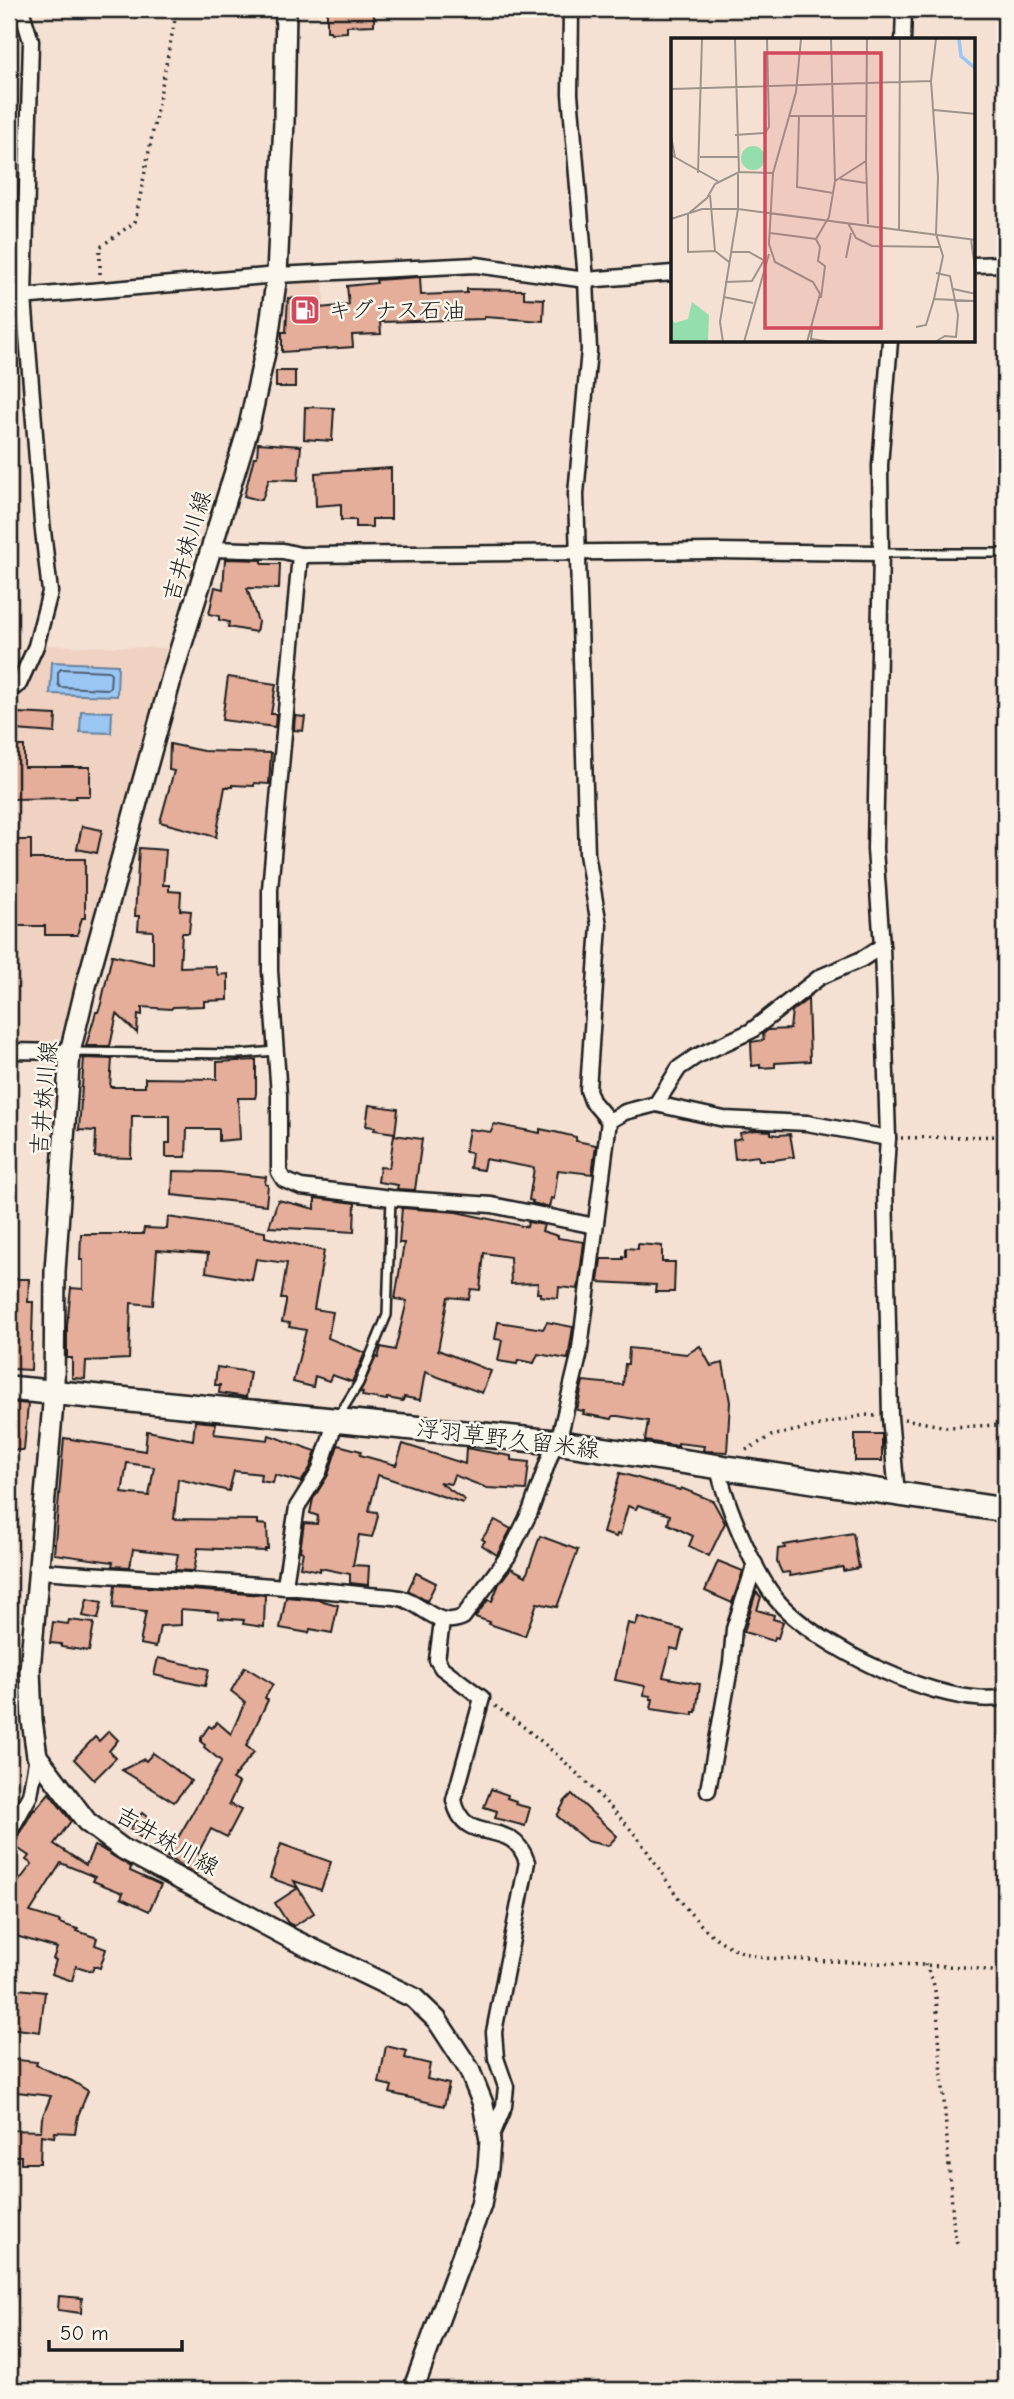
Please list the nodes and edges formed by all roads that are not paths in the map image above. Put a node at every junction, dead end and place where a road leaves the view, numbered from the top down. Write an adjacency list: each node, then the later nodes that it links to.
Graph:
1 (20, 9): 11 (street)
2 (286, 9): 9 (main road, 吉井妹川線)
3 (571, 9): 10 (street)
4 (904, 9): 5 (street)
5 (903, 38)
6 (1005, 264): 7 (street)
7 (976, 265)
8 (671, 273): 10 (street)
9 (277, 275): 10 (street); 11 (street); 13 (main road, 吉井妹川線)
10 (586, 280): 14 (street)
11 (16, 297): 18 (street)
12 (890, 343): 15 (street)
13 (212, 549): 17 (street); 22 (main road, 吉井妹川線)
14 (578, 553): 15 (street); 17 (street); 24 (street)
15 (881, 553): 16 (lane); 19 (street)
16 (1005, 553)
17 (300, 555): 21 (street)
18 (9, 691)
19 (882, 946): 23 (street); 25 (street)
20 (9, 1051): 22 (street)
21 (276, 1051): 22 (lane); 26 (street)
22 (69, 1052): 29 (main road, 吉井妹川線)
23 (656, 1104): 24 (street); 25 (street)
24 (609, 1121): 27 (street)
25 (888, 1138): 33 (street)
26 (391, 1198): 27 (street); 30 (lane)
27 (595, 1226): 31 (street)
28 (9, 1388): 29 (main road, 浮羽草野久留米線)
29 (54, 1392): 30 (main road, 浮羽草野久留米線); 36 (main road, 吉井妹川線)
30 (336, 1420): 31 (main road, 浮羽草野久留米線); 37 (street)
31 (555, 1442): 32 (main road, 浮羽草野久留米線); 38 (street)
32 (723, 1468): 33 (main road, 浮羽草野久留米線); 35 (street)
33 (897, 1494): 34 (main road, 浮羽草野久留米線)
34 (1005, 1510)
35 (755, 1564): 39 (street); 41 (street)
36 (38, 1571): 37 (street); 40 (main road, 吉井妹川線)
37 (285, 1585): 38 (street)
38 (442, 1621): 43 (street)
39 (1005, 1697)
40 (37, 1756): 42 (street); 43 (main road, 吉井妹川線)
41 (708, 1790)
42 (10, 1827)
43 (490, 2140): 44 (main road, 吉井妹川線)
44 (413, 2390)

